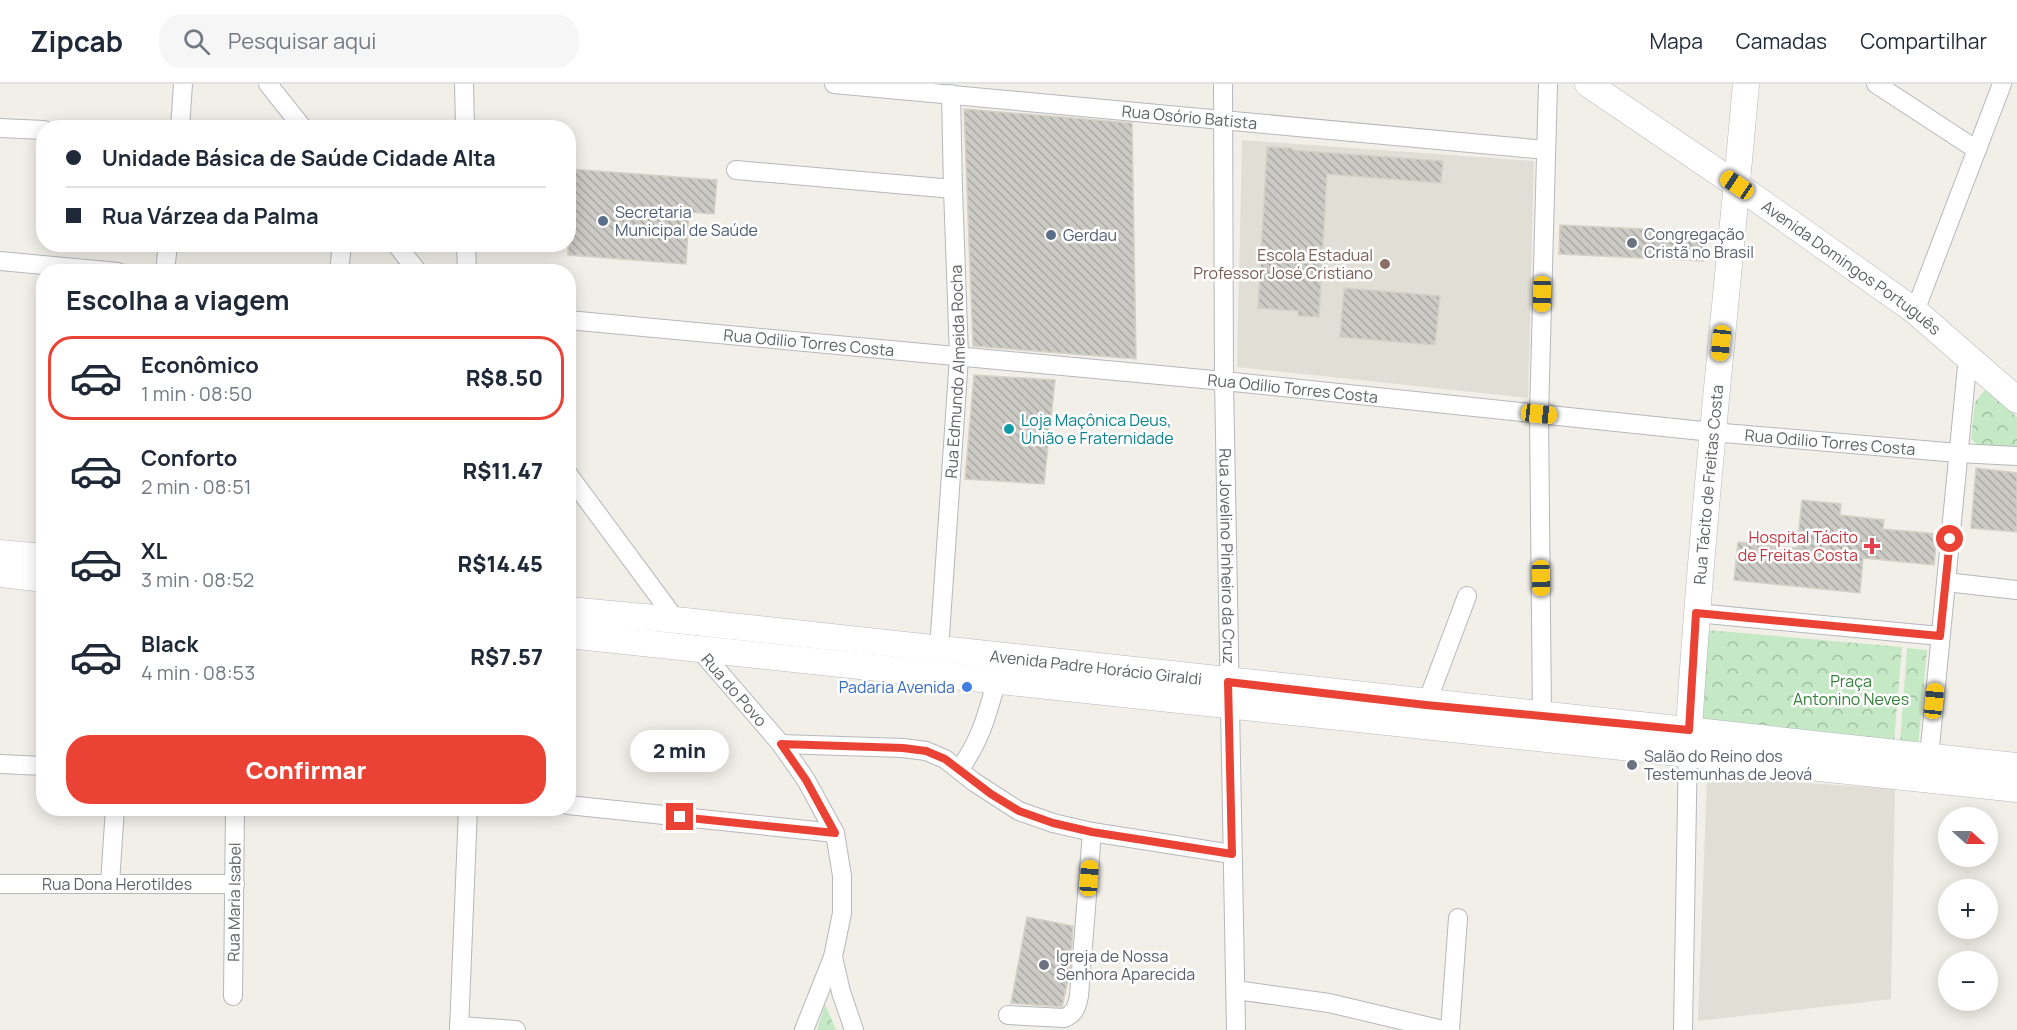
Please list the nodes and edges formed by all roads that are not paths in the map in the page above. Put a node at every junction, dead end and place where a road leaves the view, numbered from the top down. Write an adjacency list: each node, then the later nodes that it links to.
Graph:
1 (183, 84): 14 (street)
2 (268, 84): 15 (street)
3 (464, 84): 16 (street)
4 (834, 84): 12 (street, Rua Osório Batista)
5 (974, 84): 13 (street)
6 (1222, 84): 17 (street, Rua Jovelino Pinheiro da Cruz)
7 (1548, 84): 20 (street)
8 (1588, 84): 23 (street, Avenida Domingos Português)
9 (1746, 84): 23 (street, Rua Tácito de Freitas Costa)
10 (1876, 84): 21 (street)
11 (2002, 84): 21 (street)
12 (951, 94): 13 (street, Rua Osório Batista); 24 (street, Rua Edmundo Almeida Rocha)
13 (991, 99): 17 (street, Rua Osório Batista)
14 (181, 120)
15 (297, 120)
16 (465, 120)
17 (1223, 120): 20 (street, Rua Osório Batista); 33 (street, Rua Jovelino Pinheiro da Cruz)
18 (0, 128): 19 (street)
19 (36, 130)
20 (1546, 150): 35 (street)
21 (1977, 150): 29 (street)
22 (735, 170): 24 (street)
23 (1737, 185): 29 (street, Avenida Domingos Português); 36 (street, Rua Tácito de Freitas Costa)
24 (952, 189): 32 (street, Rua Edmundo Almeida Rocha)
25 (402, 252): 28 (street)
26 (0, 261): 27 (street)
27 (36, 264)
28 (412, 264)
29 (1915, 311): 31 (street, Avenida Domingos Português)
30 (576, 321): 32 (street, Rua Odilio Torres Costa)
31 (1968, 356): 34 (street, Avenida Domingos Português); 37 (street)
32 (959, 357): 33 (street, Rua Odilio Torres Costa); 53 (street, Rua Edmundo Almeida Rocha)
33 (1224, 381): 35 (street, Rua Odilio Torres Costa); 55 (street, Rua Jovelino Pinheiro da Cruz)
34 (2017, 400)
35 (1539, 414): 36 (street, Rua Odilio Torres Costa); 57 (street)
36 (1712, 432): 37 (street, Rua Odilio Torres Costa); 48 (street, Rua Tácito de Freitas Costa)
37 (1958, 453): 38 (street, Rua Odilio Torres Costa); 44 (street)
38 (2017, 456)
39 (576, 485): 49 (street)
40 (0, 553): 41 (street)
41 (36, 556)
42 (0, 574): 43 (street)
43 (36, 578)
44 (1946, 582): 45 (street); 51 (street)
45 (2017, 590)
46 (1467, 596): 56 (street)
47 (576, 610): 49 (street, Avenida Padre Horácio Giraldi)
48 (1696, 613): 51 (street); 58 (street, Rua Tácito de Freitas Costa)
49 (676, 620): 53 (street, Avenida Padre Horácio Giraldi)
50 (576, 636): 52 (street, Avenida Padre Horácio Giraldi)
51 (1940, 636): 60 (street)
52 (699, 649): 54 (street, Avenida Padre Horácio Giraldi); 59 (street, Rua do Povo)
53 (939, 650): 55 (street, Avenida Padre Horácio Giraldi)
54 (997, 679): 55 (street, Avenida Padre Horácio Giraldi); 64 (street)
55 (1229, 694): 56 (street, Avenida Padre Horácio Giraldi); 58 (street, Avenida Padre Horácio Giraldi); 72 (street, Rua Jovelino Pinheiro da Cruz)
56 (1426, 705): 57 (street, Avenida Padre Horácio Giraldi)
57 (1542, 716): 58 (street, Avenida Padre Horácio Giraldi)
58 (1688, 741): 60 (street, Avenida Padre Horácio Giraldi); 65 (street, Avenida Padre Horácio Giraldi); 88 (street, Rua Tácito de Freitas Costa)
59 (781, 744): 64 (street); 71 (street, Rua do Povo)
60 (1929, 757): 63 (street, Avenida Padre Horácio Giraldi)
61 (0, 764): 62 (street)
62 (36, 766)
63 (2017, 766)
64 (959, 770): 70 (street)
65 (2017, 789)
66 (576, 806): 71 (street)
67 (114, 816): 74 (street)
68 (235, 816): 75 (street, Rua Maria Isabel)
69 (468, 816): 81 (street)
70 (1092, 832): 72 (street); 80 (street)
71 (835, 833): 77 (street, Rua do Povo)
72 (1232, 854): 78 (street, Rua Jovelino Pinheiro da Cruz)
73 (0, 884): 74 (street, Rua Dona Herotildes)
74 (110, 884): 75 (street, Rua Dona Herotildes)
75 (234, 884): 79 (street, Rua Maria Isabel)
76 (1458, 918): 87 (street)
77 (833, 957): 83 (street); 84 (street, Rua do Povo)
78 (1236, 990): 85 (street, Rua Jovelino Pinheiro da Cruz); 86 (street)
79 (233, 996)
80 (1008, 1015)
81 (459, 1028): 82 (street)
82 (516, 1030)
83 (804, 1030)
84 (854, 1030)
85 (1236, 1030)
86 (1443, 1030)
87 (1450, 1030)
88 (1683, 1030)

